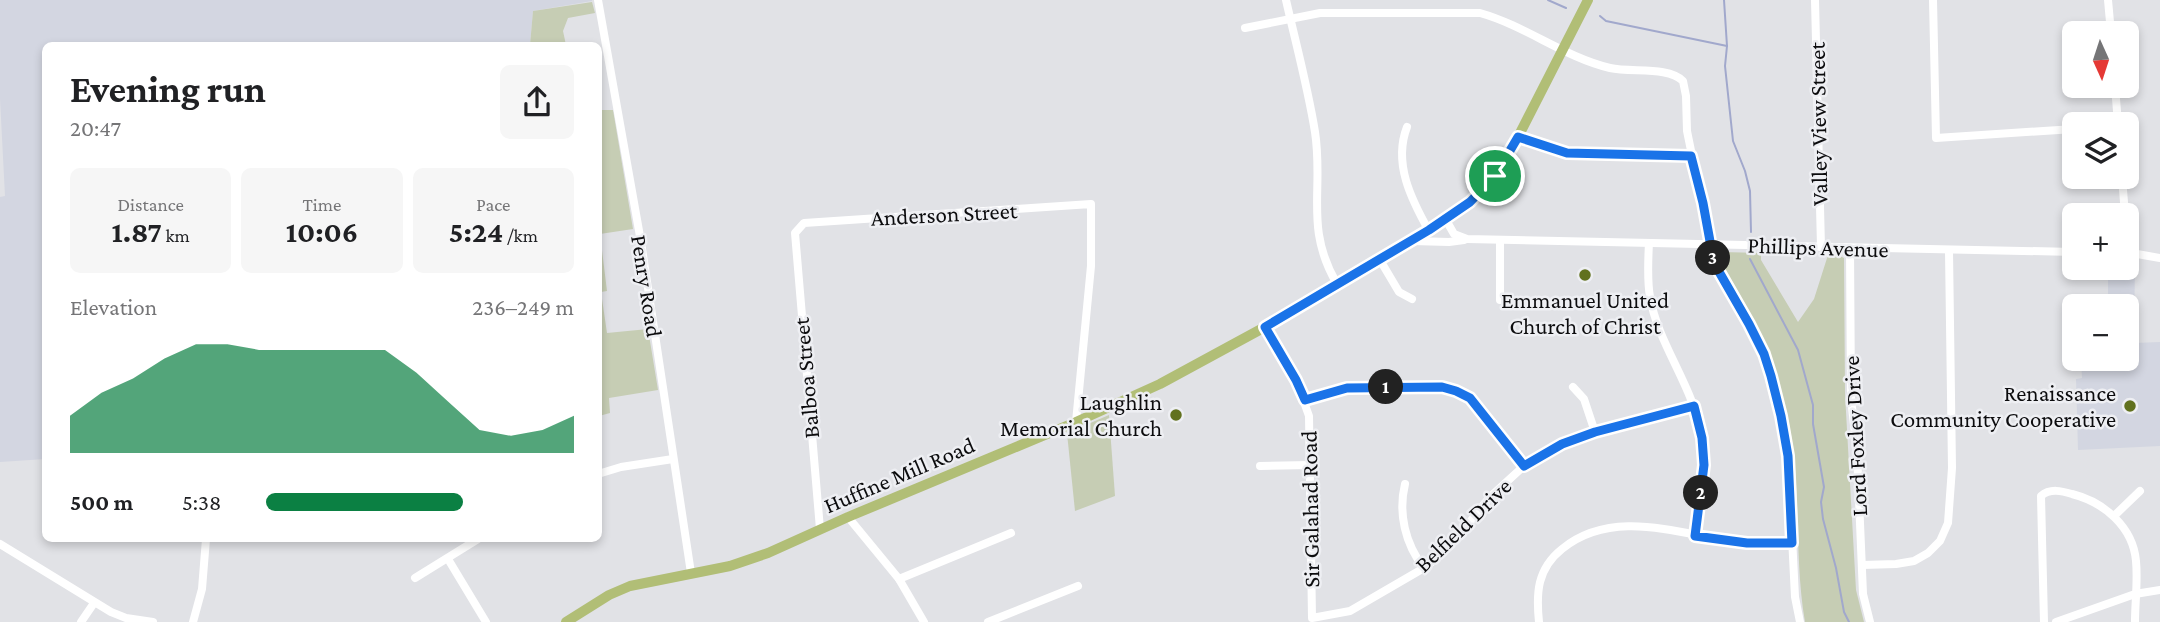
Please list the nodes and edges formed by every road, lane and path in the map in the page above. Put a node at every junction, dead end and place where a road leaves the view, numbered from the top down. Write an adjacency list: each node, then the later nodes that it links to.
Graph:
1 (598, 0): 39 (street, Penry Road)
2 (1286, 0): 7 (street)
3 (1588, 0): 10 (main road, Huffine Mill Road)
4 (1815, 0): 23 (street, Valley View Street)
5 (1933, 0): 12 (street)
6 (2108, 0): 8 (street)
7 (1290, 18): 9 (street); 10 (street); 30 (street)
8 (2110, 21)
9 (1245, 29)
10 (1564, 49): 13 (main road, Huffine Mill Road); 14 (street)
11 (1406, 127): 17 (street)
12 (2062, 130)
13 (1518, 137): 14 (street); 15 (main road, Huffine Mill Road)
14 (1691, 156): 22 (street)
15 (1446, 220): 17 (main road, Huffine Mill Road); 18 (street)
16 (798, 227): 37 (street, Anderson Street); 48 (street, Balboa Street)
17 (1429, 230): 20 (main road, Huffine Mill Road)
18 (1467, 239): 19 (street, Phillips Avenue); 20 (street, Phillips Avenue)
19 (1500, 240): 21 (street, Phillips Avenue); 32 (street)
20 (1412, 241): 29 (main road, Huffine Mill Road)
21 (1649, 243): 22 (street, Phillips Avenue); 36 (street)
22 (1710, 244): 23 (street, Phillips Avenue); 53 (street)
23 (1821, 247): 24 (street, Phillips Avenue)
24 (1850, 248): 25 (street, Phillips Avenue); 56 (street, Lord Foxley Drive)
25 (1949, 251): 26 (street, Phillips Avenue); 56 (street)
26 (2062, 252)
27 (2139, 254): 28 (street)
28 (2160, 258)
29 (1380, 260): 30 (main road, Huffine Mill Road); 31 (street)
30 (1337, 284): 33 (main road, Huffine Mill Road)
31 (1412, 299)
32 (1500, 300)
33 (1265, 327): 35 (street, Sir Galahad Road); 37 (main road, Huffine Mill Road)
34 (1573, 387): 38 (street)
35 (1305, 400): 40 (street, Sir Galahad Road); 42 (street)
36 (1694, 406): 38 (street, Belfield Drive); 50 (street)
37 (1076, 422): 47 (main road, Huffine Mill Road)
38 (1595, 432): 42 (street, Belfield Drive)
39 (673, 459): 43 (street); 58 (street, Penry Road)
40 (1310, 465): 41 (street); 65 (street, Sir Galahad Road)
41 (1260, 466)
42 (1524, 466): 57 (street, Belfield Drive)
43 (602, 473)
44 (1405, 484): 57 (street)
45 (2140, 491): 46 (street)
46 (2115, 516): 63 (street); 76 (street)
47 (848, 517): 48 (main road, Huffine Mill Road); 60 (street)
48 (820, 529): 58 (main road, Huffine Mill Road)
49 (1012, 533): 60 (street)
50 (1695, 536): 53 (street); 73 (street)
51 (206, 542): 68 (street)
52 (474, 542): 55 (street)
53 (1792, 543): 74 (street)
54 (0, 544): 64 (street)
55 (448, 559): 59 (street); 69 (street)
56 (1862, 565): 75 (street, Lord Foxley Drive)
57 (1424, 568): 65 (street, Belfield Drive)
58 (691, 573): 70 (main road, Huffine Mill Road)
59 (415, 578)
60 (899, 579): 71 (street)
61 (1078, 586): 72 (street)
62 (2160, 590): 63 (street)
63 (2135, 594): 77 (street); 78 (street)
64 (94, 603): 66 (street); 67 (street)
65 (1312, 618)
66 (81, 622)
67 (153, 622)
68 (194, 622)
69 (486, 622)
70 (566, 622)
71 (924, 622)
72 (988, 622)
73 (1539, 622)
74 (1800, 622)
75 (1870, 622)
76 (2045, 622)
77 (2056, 622)
78 (2135, 622)

